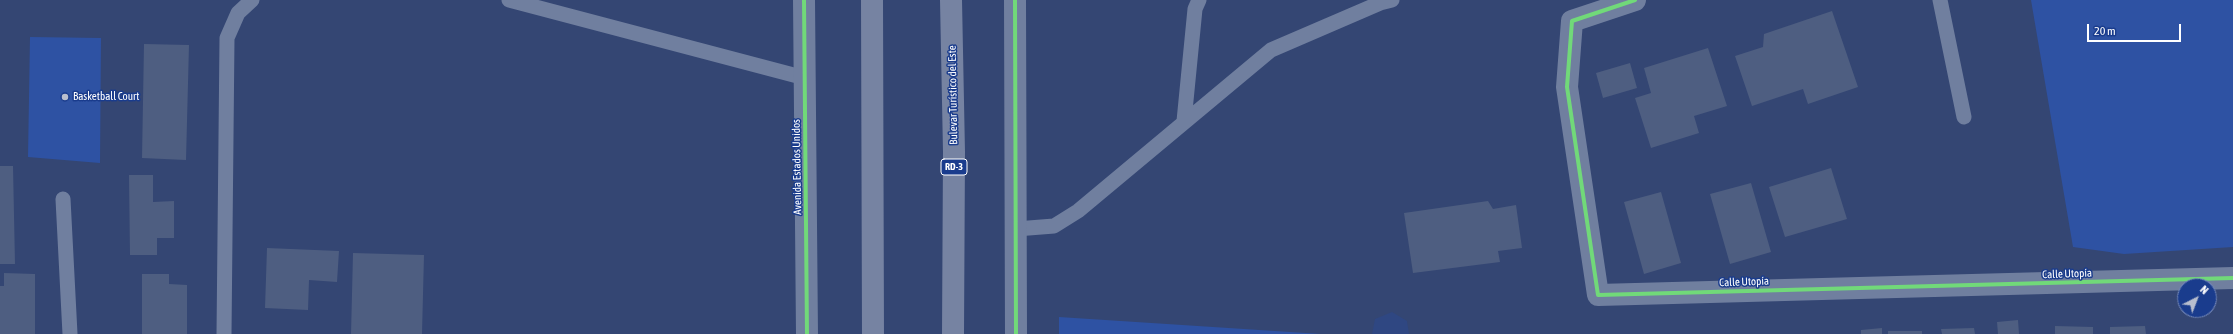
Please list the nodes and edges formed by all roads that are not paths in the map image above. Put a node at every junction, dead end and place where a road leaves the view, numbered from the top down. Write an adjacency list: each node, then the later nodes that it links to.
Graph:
1 (252, 0): 18 (lane)
2 (509, 0): 11 (lane)
3 (804, 0): 11 (street, Avenida Estados Unidos)
4 (872, 0): 20 (highway)
5 (950, 0): 21 (highway, Bulevar Turístico del Este / RD-3)
6 (1015, 0): 15 (street)
7 (1199, 0): 13 (lane)
8 (1392, 0): 13 (lane)
9 (1635, 0): 16 (street, Calle Utopía)
10 (1940, 0): 12 (lane)
11 (805, 78): 19 (street, Avenida Estados Unidos)
12 (1964, 117)
13 (1184, 121): 15 (lane)
14 (63, 200): 17 (lane)
15 (1016, 229): 22 (street)
16 (2233, 278)
17 (70, 334)
18 (224, 334)
19 (807, 334)
20 (873, 334)
21 (953, 334)
22 (1016, 334)

